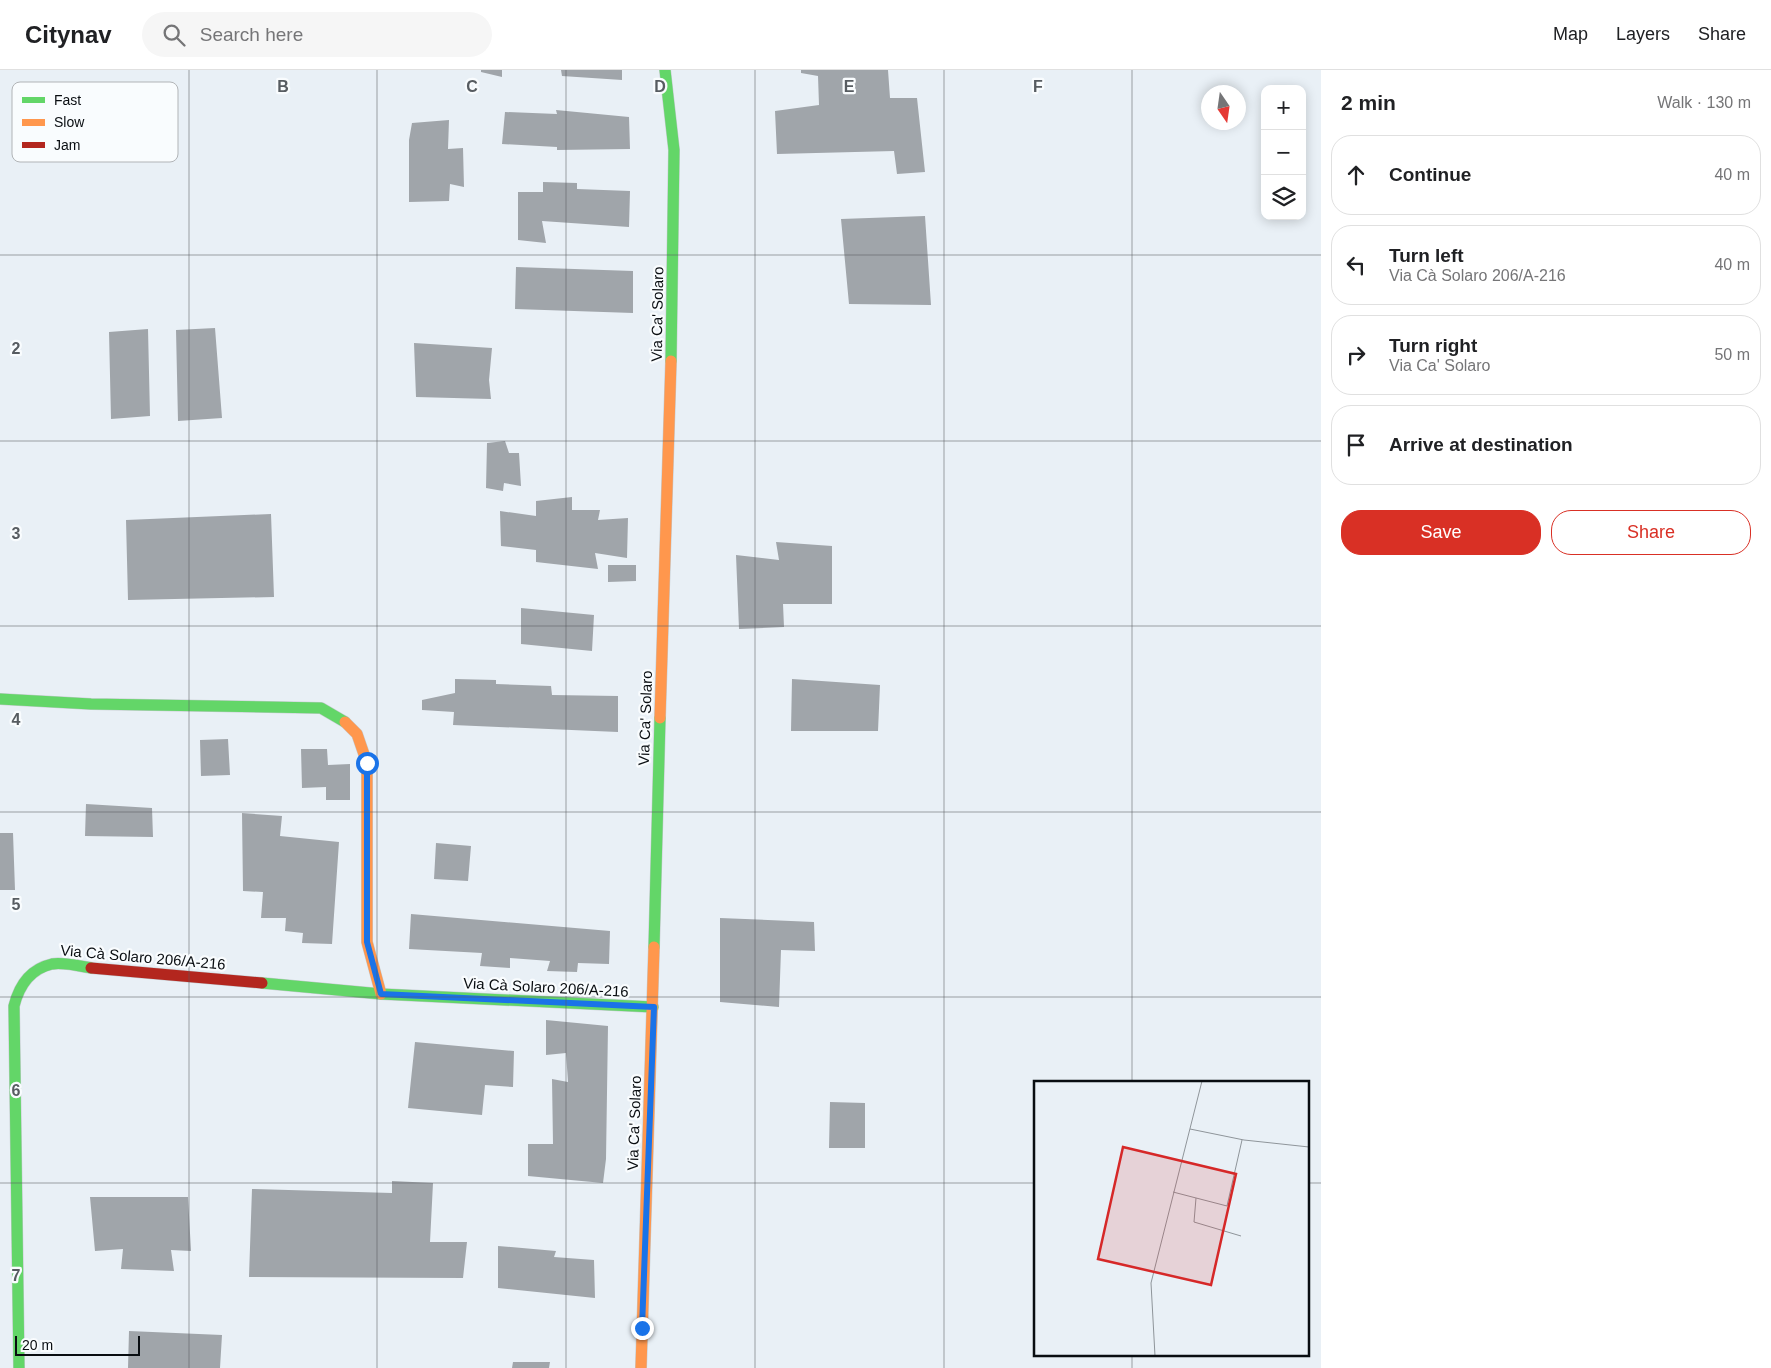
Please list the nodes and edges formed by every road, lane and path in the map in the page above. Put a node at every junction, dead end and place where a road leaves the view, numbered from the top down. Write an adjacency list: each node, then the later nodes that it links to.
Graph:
1 (665, 70): 4 (street, Via Ca' Solaro)
2 (0, 699): 3 (street)
3 (381, 994): 4 (street, Via Cà Solaro 206/A-216); 5 (street, Via Cà Solaro 206/A-216)
4 (654, 1007): 6 (street, Via Ca' Solaro)
5 (19, 1368)
6 (641, 1368)

